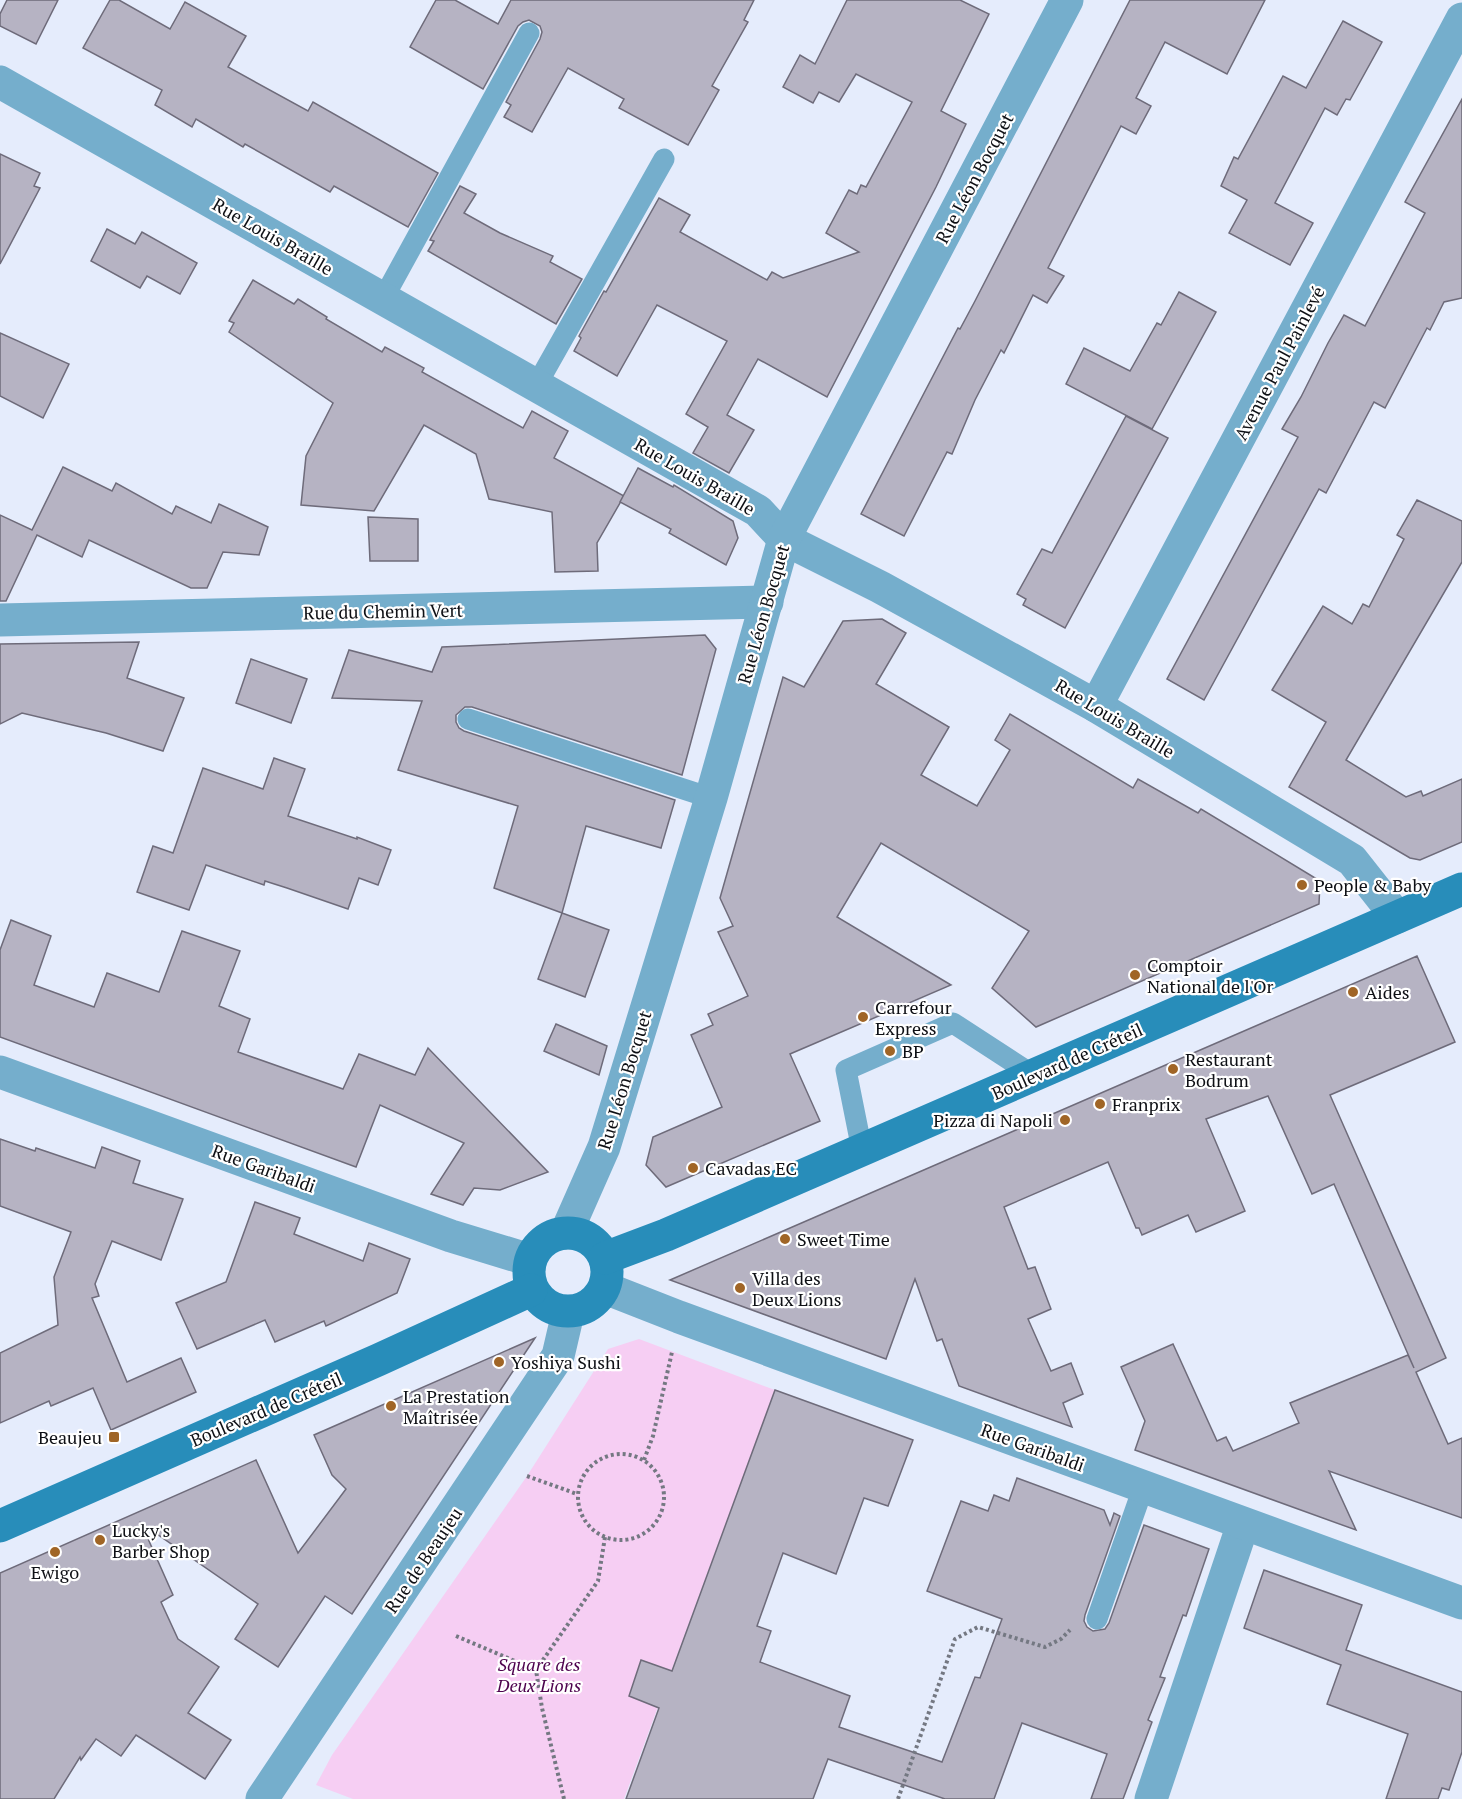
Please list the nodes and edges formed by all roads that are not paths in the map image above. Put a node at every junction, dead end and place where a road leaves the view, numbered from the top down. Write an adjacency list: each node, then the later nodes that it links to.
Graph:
1 (1067, 0): 8 (street, Rue Léon Bocquet)
2 (1462, 20): 11 (street, Avenue Paul Painlevé)
3 (530, 33): 6 (lane)
4 (0, 82): 6 (street, Rue Louis Braille)
5 (663, 159): 7 (lane)
6 (383, 299): 7 (street, Rue Louis Braille)
7 (536, 386): 8 (street, Rue Louis Braille)
8 (784, 539): 9 (street, Rue Léon Bocquet); 11 (street, Rue Louis Braille)
9 (766, 602): 10 (street, Rue du Chemin Vert); 13 (street, Rue Léon Bocquet)
10 (0, 620)
11 (1096, 706): 15 (street, Rue Louis Braille)
12 (468, 719): 13 (lane)
13 (711, 798): 19 (street, Rue Léon Bocquet)
14 (1462, 889): 15 (main road, Boulevard de Créteil)
15 (1397, 917): 17 (main road, Boulevard de Créteil)
16 (0, 1072): 21 (street, Rue Garibaldi)
17 (1033, 1075): 18 (main road, Boulevard de Créteil); 18 (lane)
18 (862, 1150): 20 (main road, Boulevard de Créteil)
19 (566, 1233): 20 (main road); 21 (main road)
20 (605, 1273): 22 (main road); 23 (street, Rue Garibaldi)
21 (531, 1275): 22 (main road); 25 (main road, Boulevard de Créteil)
22 (568, 1313): 28 (street, Rue de Beaujeu)
23 (1143, 1488): 24 (street, Rue Garibaldi); 27 (lane)
24 (1243, 1524): 26 (street, Rue Garibaldi); 29 (street)
25 (0, 1526)
26 (1462, 1603)
27 (1097, 1619)
28 (262, 1799)
29 (1151, 1799)

